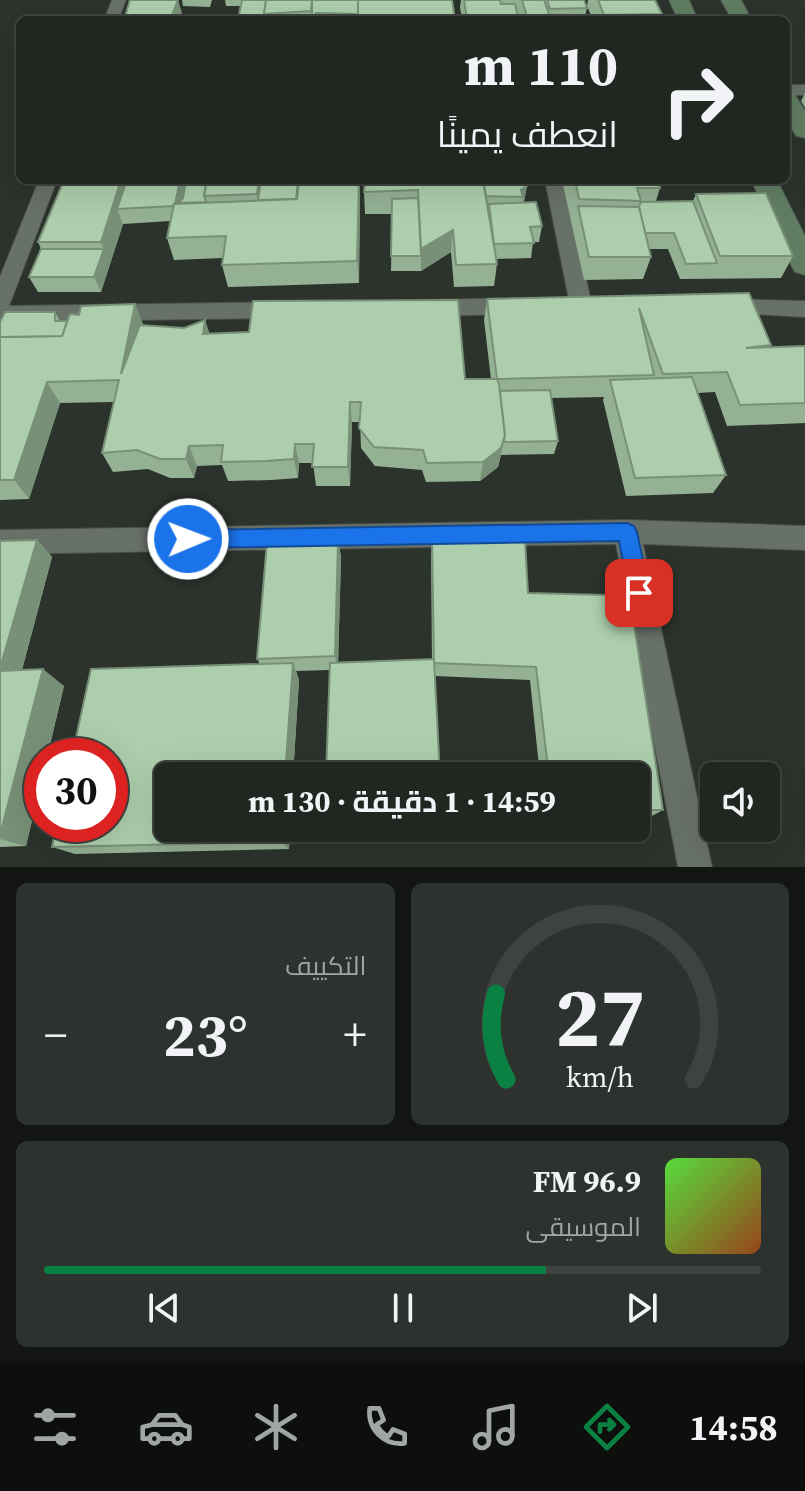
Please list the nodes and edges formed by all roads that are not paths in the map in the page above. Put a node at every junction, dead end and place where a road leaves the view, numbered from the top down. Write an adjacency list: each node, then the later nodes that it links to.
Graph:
1 (790, 105): 2 (street)
2 (805, 131)
3 (46, 184): 7 (street)
4 (555, 184): 9 (street)
5 (766, 184): 6 (street)
6 (805, 265)
7 (0, 303)
8 (534, 306): 11 (street)
9 (580, 306)
10 (700, 307): 12 (street)
11 (408, 308)
12 (805, 309)
13 (298, 310): 14 (street)
14 (0, 314)
15 (627, 532): 16 (street); 17 (street); 18 (street)
16 (805, 538)
17 (0, 542)
18 (695, 867)

